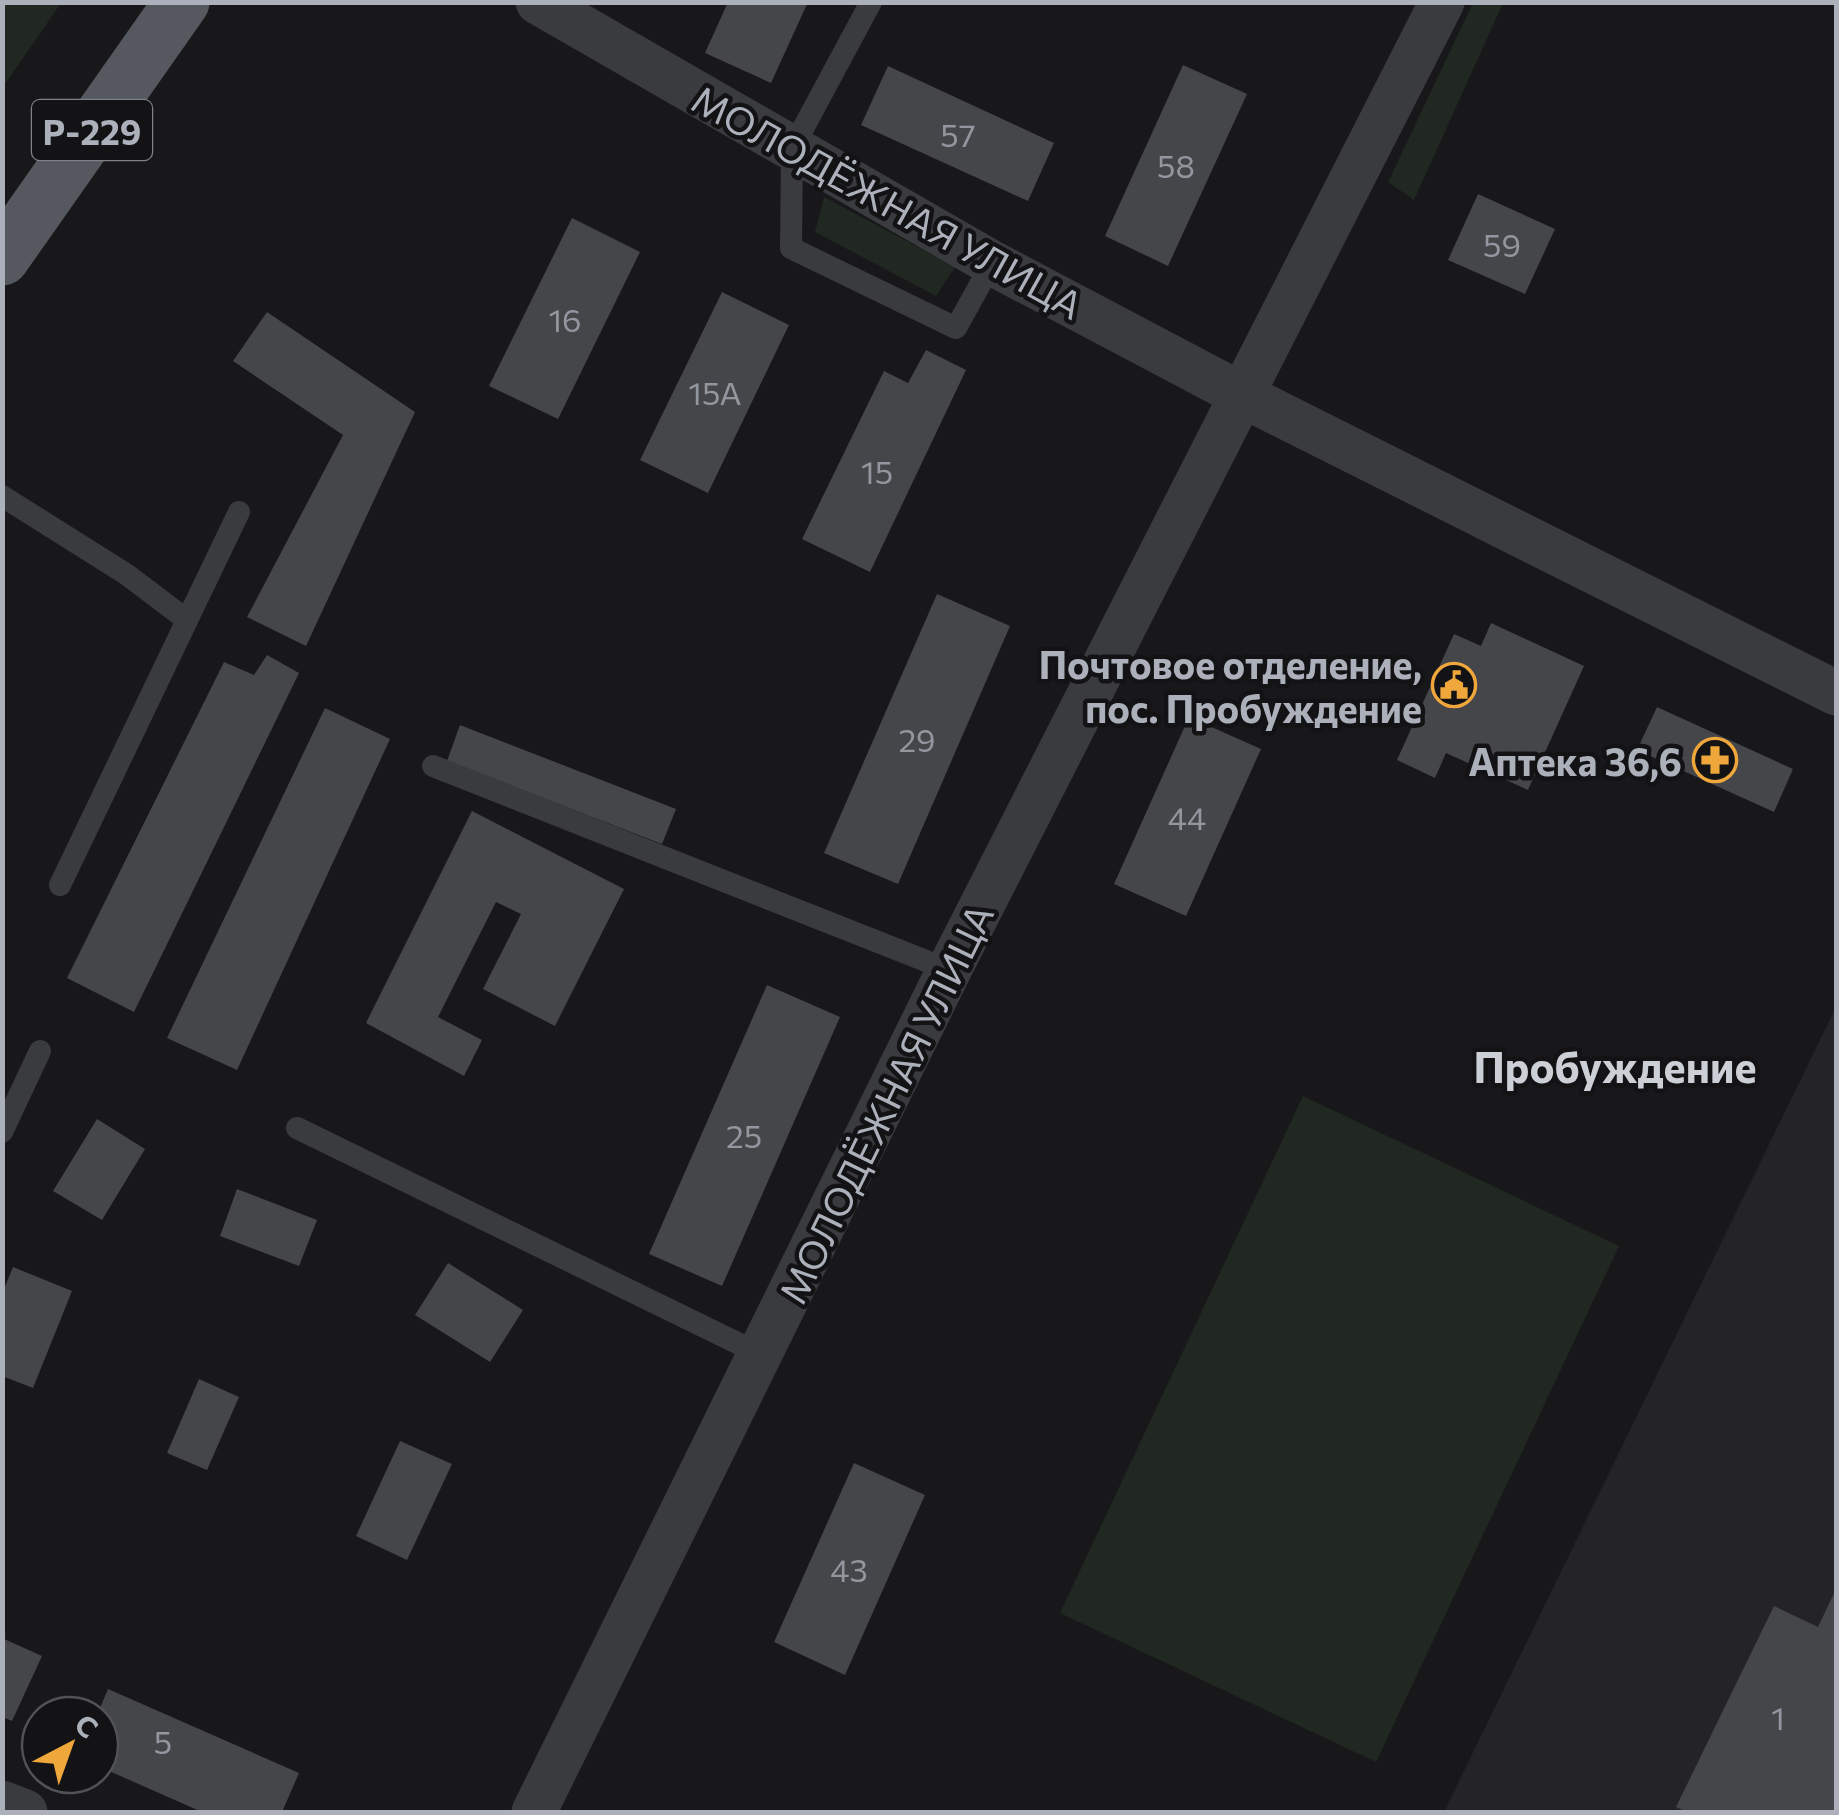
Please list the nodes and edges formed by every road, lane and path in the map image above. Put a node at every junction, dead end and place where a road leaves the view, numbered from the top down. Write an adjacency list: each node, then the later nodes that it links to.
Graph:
1 (182, 2): 6 (main road, Р-229)
2 (538, 2): 5 (street, МОЛОДЁЖНАЯ УЛИЦА)
3 (871, 2): 5 (lane)
4 (1442, 2): 8 (street)
5 (792, 149): 7 (street, МОЛОДЁЖНАЯ УЛИЦА); 7 (lane)
6 (2, 258)
7 (992, 263): 8 (street, МОЛОДЁЖНАЯ УЛИЦА)
8 (1240, 394): 12 (street, МОЛОДЁЖНАЯ УЛИЦА); 15 (street, МОЛОДЁЖНАЯ УЛИЦА)
9 (2, 496): 11 (lane)
10 (239, 512): 11 (lane)
11 (187, 620): 14 (lane)
12 (1835, 688)
13 (433, 766): 15 (lane)
14 (60, 885)
15 (949, 970): 19 (street, МОЛОДЁЖНАЯ УЛИЦА)
16 (40, 1051): 18 (lane)
17 (297, 1128): 19 (lane)
18 (2, 1132)
19 (762, 1355): 22 (street, МОЛОДЁЖНАЯ УЛИЦА)
20 (2, 1803): 21 (street)
21 (25, 1812)
22 (534, 1812)

